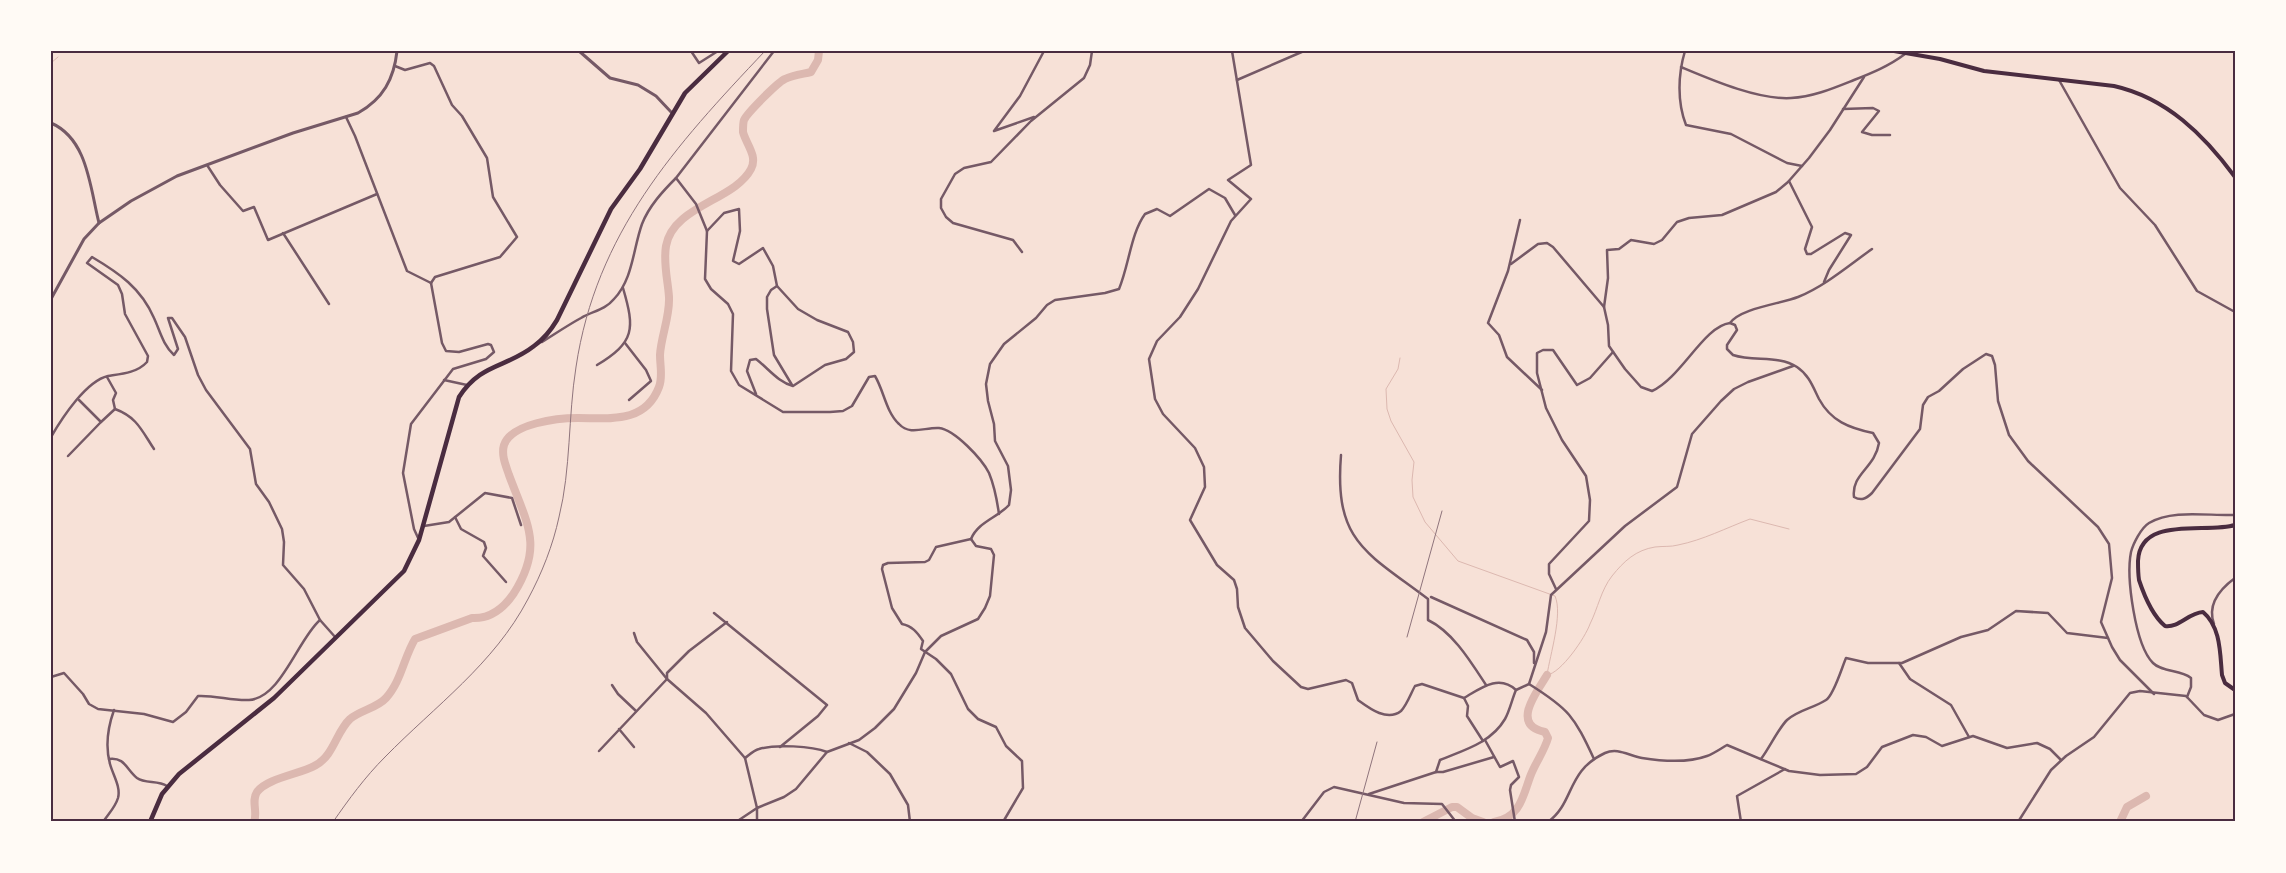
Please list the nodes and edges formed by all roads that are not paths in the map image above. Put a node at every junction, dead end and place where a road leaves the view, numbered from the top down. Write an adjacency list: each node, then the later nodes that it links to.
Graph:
1 (397, 51): 14 (street)
2 (579, 51): 20 (street)
3 (691, 51): 4 (street)
4 (718, 51)
5 (728, 51): 20 (main road)
6 (774, 51): 28 (street)
7 (1044, 51): 21 (street)
8 (1092, 51): 21 (street)
9 (1232, 51): 17 (street)
10 (1304, 51): 17 (street)
11 (1685, 51): 15 (street)
12 (1894, 51): 13 (main road)
13 (1905, 53): 16 (street); 18 (main road)
14 (395, 66): 22 (street); 39 (street)
15 (1681, 67): 16 (street); 26 (street)
16 (1864, 77): 19 (street)
17 (1236, 80): 31 (street)
18 (2059, 80): 27 (main road); 46 (street)
19 (1843, 110): 24 (street); 26 (street)
20 (672, 113): 49 (main road)
21 (1038, 116): 37 (street)
22 (346, 117): 25 (street); 30 (street)
23 (51, 122): 33 (street)
24 (1890, 135)
25 (207, 165): 33 (street); 35 (street)
26 (1802, 166): 29 (street)
27 (2235, 177)
28 (676, 178): 34 (street); 42 (street)
29 (1789, 181): 40 (street); 45 (street)
30 (377, 194): 35 (street); 39 (street)
31 (1235, 216): 67 (street); 98 (street)
32 (1520, 220): 38 (street)
33 (99, 223): 43 (street)
34 (707, 231): 41 (street); 58 (street)
35 (283, 234): 44 (street)
36 (1872, 249): 40 (street)
37 (1022, 252)
38 (1510, 265): 45 (street); 57 (street)
39 (431, 283): 54 (street)
40 (1824, 283): 47 (street)
41 (777, 286): 56 (street); 56 (street)
42 (623, 288): 48 (street); 49 (street)
43 (51, 299)
44 (329, 304)
45 (1604, 307): 50 (street)
46 (2235, 312)
47 (1730, 323): 50 (street); 52 (street)
48 (625, 343): 51 (street); 60 (street)
49 (534, 346): 55 (main road)
50 (1612, 352): 57 (street)
51 (597, 365)
52 (1795, 365): 77 (street); 85 (street)
53 (107, 376): 59 (street); 61 (street); 80 (street)
54 (444, 380): 55 (street); 74 (street)
55 (468, 385): 72 (main road)
56 (792, 386): 58 (street)
57 (1543, 391): 77 (street)
58 (757, 395): 67 (street)
59 (79, 400): 62 (street); 63 (street)
60 (629, 400)
61 (115, 409): 62 (street); 64 (street)
62 (101, 422): 66 (street)
63 (51, 437)
64 (154, 449)
65 (1341, 455): 93 (street)
66 (68, 456)
67 (999, 514): 73 (street)
68 (2235, 515): 97 (street)
69 (456, 517): 71 (street); 72 (street); 76 (street)
70 (2235, 524): 82 (main road)
71 (521, 525)
72 (422, 526): 74 (main road)
73 (971, 539): 86 (street); 86 (street)
74 (419, 540): 84 (main road)
75 (2235, 578): 82 (street)
76 (506, 582)
77 (1556, 589): 88 (street)
78 (1430, 597): 88 (street)
79 (714, 613): 81 (street)
80 (320, 620): 84 (street); 99 (street)
81 (727, 622): 90 (street); 107 (street)
82 (2216, 628): 95 (main road)
83 (634, 633): 90 (street)
84 (336, 638): 118 (main road)
85 (2108, 638): 87 (street); 96 (street)
86 (925, 652): 105 (street); 126 (street)
87 (1899, 663): 103 (street); 114 (street)
88 (1535, 666): 91 (street)
89 (51, 677): 99 (street)
90 (667, 679): 100 (street); 111 (street)
91 (1529, 684): 94 (street); 113 (street)
92 (612, 685): 100 (street)
93 (1486, 685): 94 (street); 98 (street)
94 (1516, 690): 104 (street)
95 (2235, 690)
96 (2154, 694): 97 (street); 115 (street)
97 (2187, 697): 101 (street)
98 (1464, 698): 104 (street)
99 (114, 710): 112 (street)
100 (636, 711): 102 (street)
101 (2235, 714)
102 (619, 729): 106 (street); 108 (street)
103 (1969, 737): 115 (street); 116 (street)
104 (1484, 741): 110 (street); 117 (street)
105 (849, 743): 109 (street); 125 (street)
106 (634, 747)
107 (780, 747): 109 (street); 111 (street)
108 (599, 751)
109 (828, 752): 120 (street)
110 (1494, 757): 117 (street); 129 (street)
111 (745, 758): 120 (street)
112 (109, 759): 118 (street); 121 (street)
113 (1594, 759): 114 (street); 130 (street)
114 (1761, 759): 116 (street)
115 (2061, 760): 132 (street)
116 (1785, 769): 131 (street)
117 (1436, 772): 119 (street)
118 (167, 786): 122 (main road)
119 (1368, 794): 127 (street); 128 (street)
120 (757, 808): 123 (street); 124 (street)
121 (103, 822)
122 (150, 822)
123 (736, 822)
124 (757, 822)
125 (910, 822)
126 (1003, 822)
127 (1301, 822)
128 (1456, 822)
129 (1515, 822)
130 (1548, 822)
131 (1741, 822)
132 (2018, 822)

